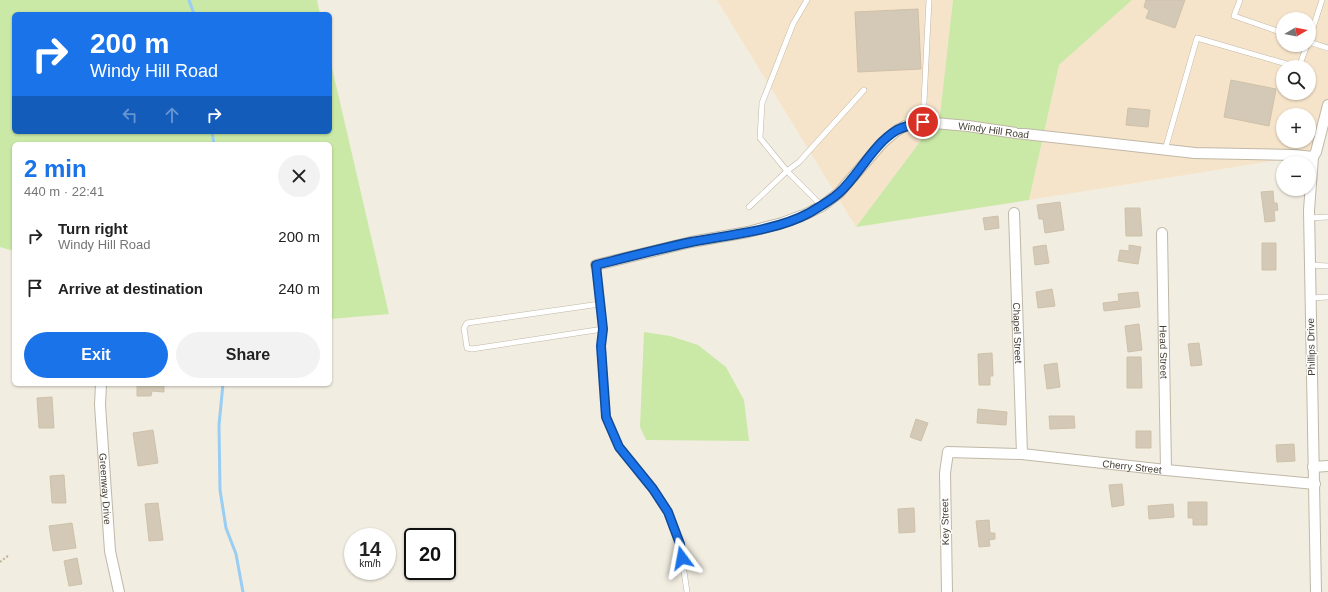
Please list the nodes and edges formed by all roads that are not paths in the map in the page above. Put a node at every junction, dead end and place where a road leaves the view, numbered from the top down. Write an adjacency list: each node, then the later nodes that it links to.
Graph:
1 (807, 0): 16 (lane)
2 (930, 0): 12 (lane)
3 (1240, 0): 6 (lane)
4 (1322, 0): 5 (lane)
5 (1316, 19)
6 (1276, 31)
7 (1316, 44): 8 (lane)
8 (1328, 48)
9 (1276, 61): 13 (lane)
10 (864, 90): 16 (lane)
11 (1328, 105): 15 (street, Phillips Drive)
12 (923, 122): 13 (street, Windy Hill Road); 18 (street, Windy Hill Road)
13 (1165, 150): 14 (street, Windy Hill Road)
14 (1304, 156)
15 (1314, 156)
16 (787, 171): 18 (lane); 19 (lane)
17 (1310, 196): 22 (street, Phillips Drive)
18 (822, 206): 24 (street, Windy Hill Road)
19 (749, 207)
20 (1014, 213): 33 (street, Chapel Street)
21 (1328, 217): 22 (lane)
22 (1309, 218): 25 (street, Phillips Drive)
23 (1162, 233): 36 (street, Head Street)
24 (596, 265): 29 (lane)
25 (1310, 265): 26 (lane); 28 (street, Phillips Drive)
26 (1328, 266)
27 (1328, 297): 28 (lane)
28 (1311, 298): 35 (street, Phillips Drive)
29 (600, 304): 30 (lane); 30 (lane)
30 (603, 329): 39 (lane)
31 (101, 386): 38 (street, Greenway Drive)
32 (948, 452): 33 (street, Cherry Street); 40 (street, Key Street)
33 (1022, 454): 36 (street, Cherry Street)
34 (1328, 466): 35 (street)
35 (1313, 467): 37 (street, Phillips Drive)
36 (1166, 470): 37 (street, Cherry Street)
37 (1315, 484): 41 (street, Phillips Drive)
38 (119, 592)
39 (687, 592)
40 (947, 592)
41 (1316, 592)

